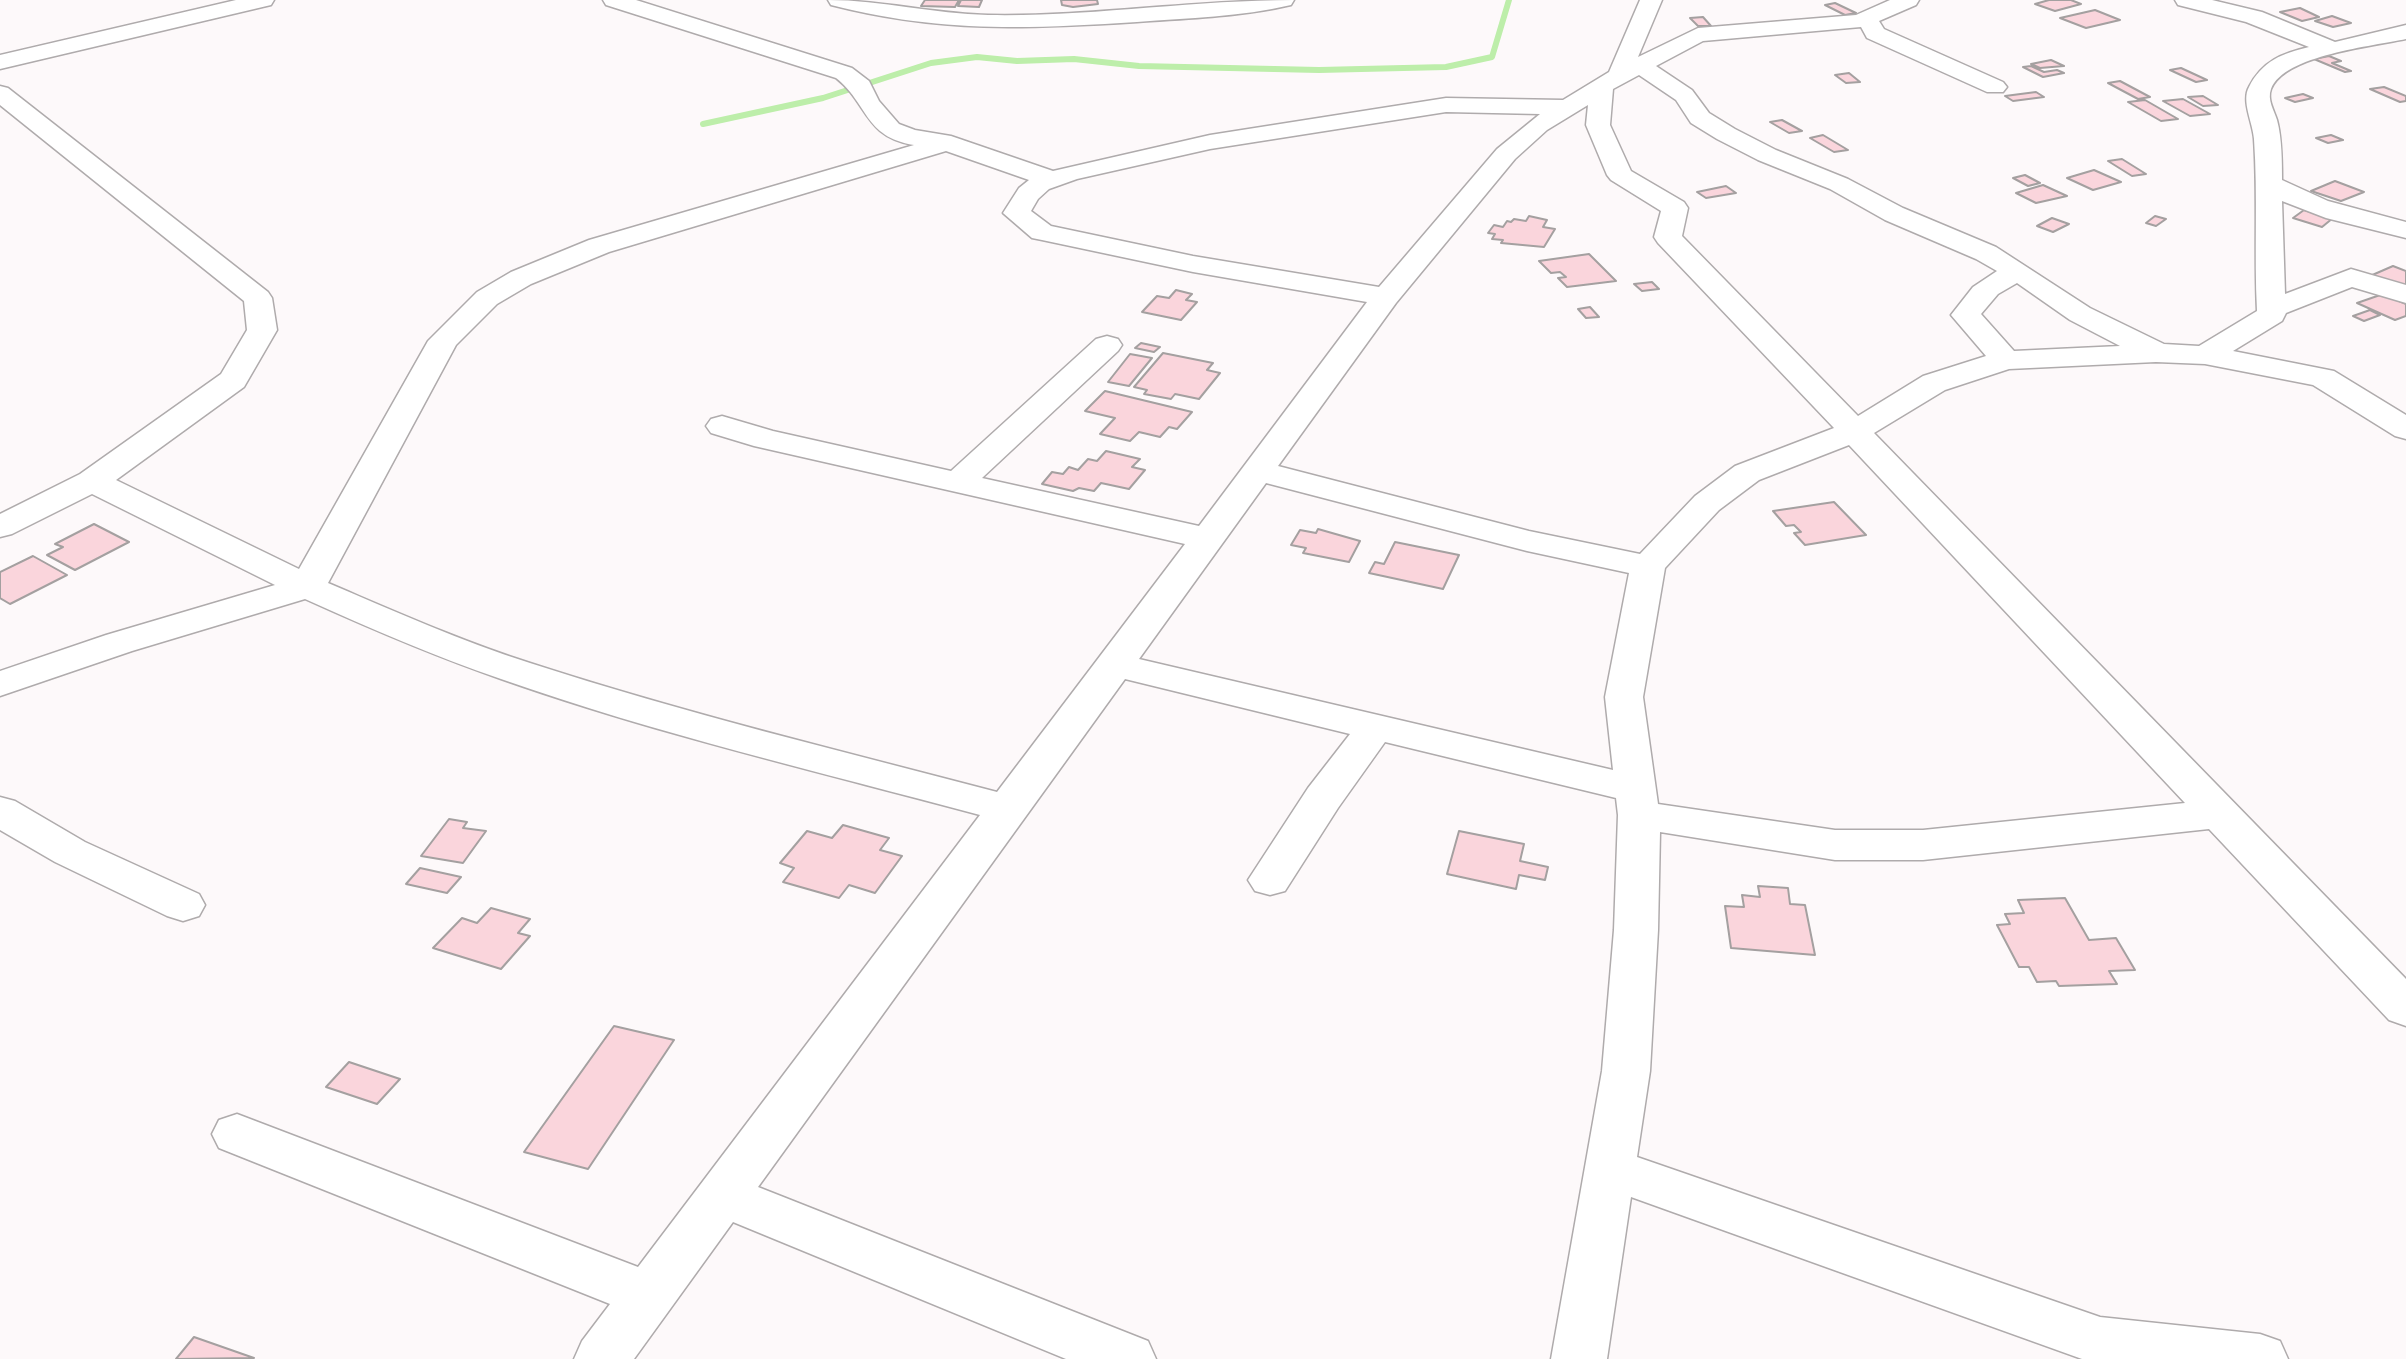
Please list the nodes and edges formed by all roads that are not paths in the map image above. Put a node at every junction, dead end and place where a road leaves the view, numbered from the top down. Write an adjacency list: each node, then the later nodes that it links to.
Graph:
1 (263, 0): 12 (street)
2 (614, 0): 19 (street)
3 (839, 0): 8 (street)
4 (1283, 0): 8 (street)
5 (1651, 0): 13 (street)
6 (1908, 0): 9 (street)
7 (2186, 0): 11 (street)
8 (1004, 11)
9 (1867, 18): 13 (street); 14 (street)
10 (2406, 32): 11 (street)
11 (2331, 48): 21 (street)
12 (0, 62)
13 (1621, 76): 16 (street); 23 (street); 34 (street)
14 (1996, 87)
15 (0, 93): 17 (street)
16 (1566, 107): 20 (street); 25 (street)
17 (30, 114): 18 (street); 36 (street)
18 (0, 122)
19 (947, 143): 20 (street); 41 (street)
20 (1053, 179): 25 (street)
21 (2269, 184): 22 (street); 26 (street)
22 (2406, 230)
23 (2019, 272): 28 (street); 30 (street)
24 (2406, 294): 26 (street)
25 (1385, 297): 35 (street)
26 (2269, 314): 29 (street); 31 (street)
27 (1107, 345): 37 (street)
28 (2158, 353): 29 (street); 30 (street)
29 (2205, 355): 31 (street)
30 (2006, 360): 34 (street)
31 (2323, 378): 33 (street)
32 (722, 426): 37 (street)
33 (2406, 429)
34 (1856, 431): 40 (street); 48 (street)
35 (1257, 471): 39 (street); 40 (street)
36 (92, 481): 38 (street); 41 (street)
37 (958, 482): 39 (street)
38 (0, 527)
39 (1207, 538): 42 (street)
40 (1648, 566): 45 (street)
41 (307, 587): 43 (street); 46 (street)
42 (1114, 665): 44 (street); 46 (street)
43 (0, 684)
44 (1376, 727): 45 (street); 49 (street)
45 (1637, 802): 48 (street); 53 (street)
46 (1007, 809): 54 (street)
47 (0, 811): 50 (street)
48 (2217, 814): 51 (street)
49 (1270, 880)
50 (183, 905)
51 (2406, 1009)
52 (237, 1134): 55 (street)
53 (1610, 1168): 56 (street); 59 (street)
54 (722, 1195): 55 (street); 58 (street)
55 (648, 1295): 57 (street)
56 (2105, 1350): 60 (street)
57 (602, 1359)
58 (1128, 1359)
59 (1579, 1359)
60 (2260, 1359)

